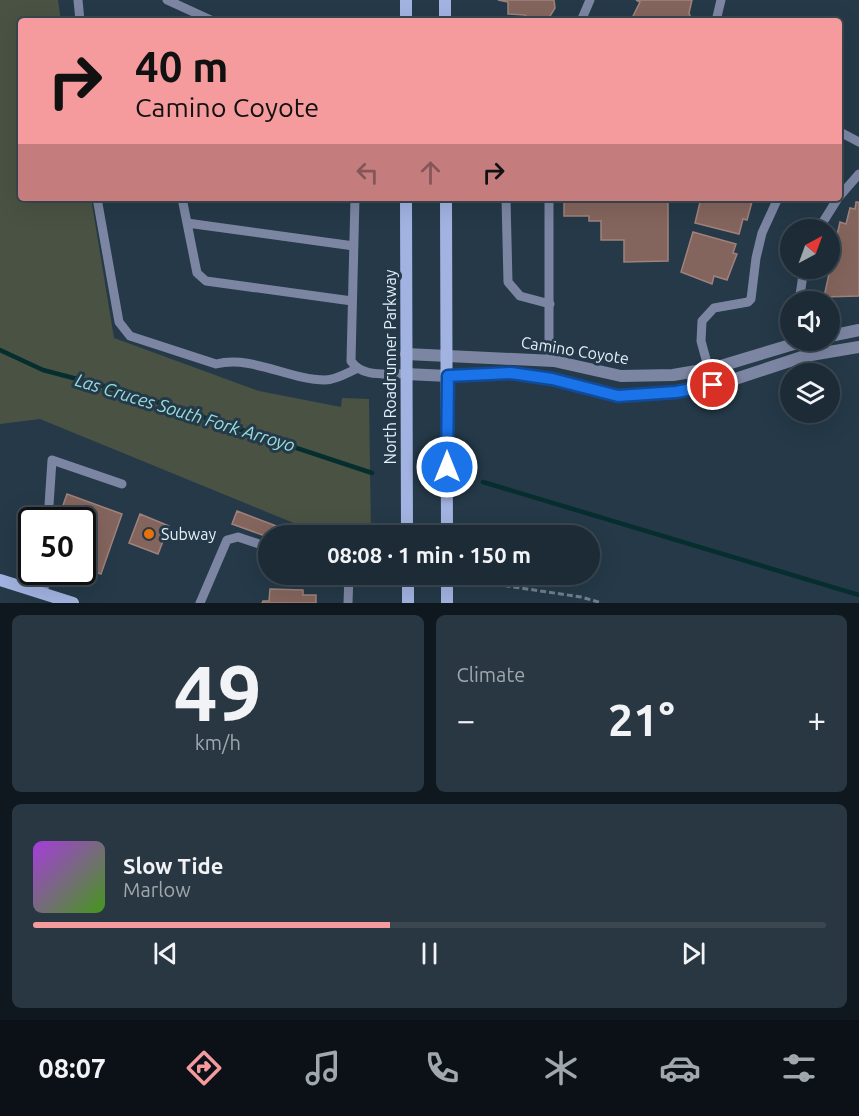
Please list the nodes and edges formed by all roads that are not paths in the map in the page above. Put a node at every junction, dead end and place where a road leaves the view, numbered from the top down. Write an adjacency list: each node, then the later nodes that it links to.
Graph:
1 (78, 0): 7 (lane)
2 (167, 0): 8 (lane)
3 (406, 0): 9 (main road)
4 (445, 0): 10 (main road)
5 (590, 0): 11 (lane)
6 (722, 0): 12 (lane)
7 (80, 18)
8 (206, 18)
9 (406, 18)
10 (445, 18)
11 (582, 18)
12 (717, 18)
13 (842, 133): 14 (lane)
14 (859, 142)
15 (859, 174): 16 (lane)
16 (842, 193)
17 (98, 201): 40 (lane)
18 (183, 201): 27 (lane)
19 (355, 201): 28 (lane)
20 (406, 201): 36 (main road, North Roadrunner Parkway)
21 (446, 201): 37 (main road)
22 (506, 201): 30 (lane)
23 (549, 201): 30 (lane)
24 (777, 201): 41 (lane)
25 (836, 201): 26 (lane)
26 (825, 219)
27 (187, 223): 28 (lane); 29 (lane)
28 (354, 246): 29 (lane)
29 (352, 301): 40 (lane)
30 (550, 304): 39 (lane)
31 (859, 330): 32 (street)
32 (840, 334)
33 (859, 347): 38 (street, Camino Coyote)
34 (780, 348): 41 (street, Camino Coyote)
35 (805, 351): 38 (lane)
36 (406, 354): 37 (street, Camino Coyote); 42 (main road, North Roadrunner Parkway)
37 (448, 354): 39 (street, Camino Coyote); 43 (main road)
38 (805, 356): 44 (street, Camino Coyote)
39 (549, 360): 41 (street, Camino Coyote)
40 (356, 369): 42 (lane)
41 (708, 369): 44 (lane)
42 (406, 374): 43 (street, Camino Coyote); 47 (main road, North Roadrunner Parkway)
43 (448, 376): 44 (street, Camino Coyote); 48 (main road)
44 (713, 385)
45 (122, 484): 46 (lane)
46 (49, 507)
47 (408, 525)
48 (447, 525)
49 (258, 544): 57 (lane)
50 (0, 580): 55 (main road)
51 (44, 585): 55 (lane)
52 (349, 585): 58 (lane)
53 (408, 585): 59 (main road)
54 (447, 585): 60 (main road)
55 (44, 593): 56 (main road)
56 (73, 603)
57 (200, 603)
58 (348, 603)
59 (408, 603)
60 (447, 603)

